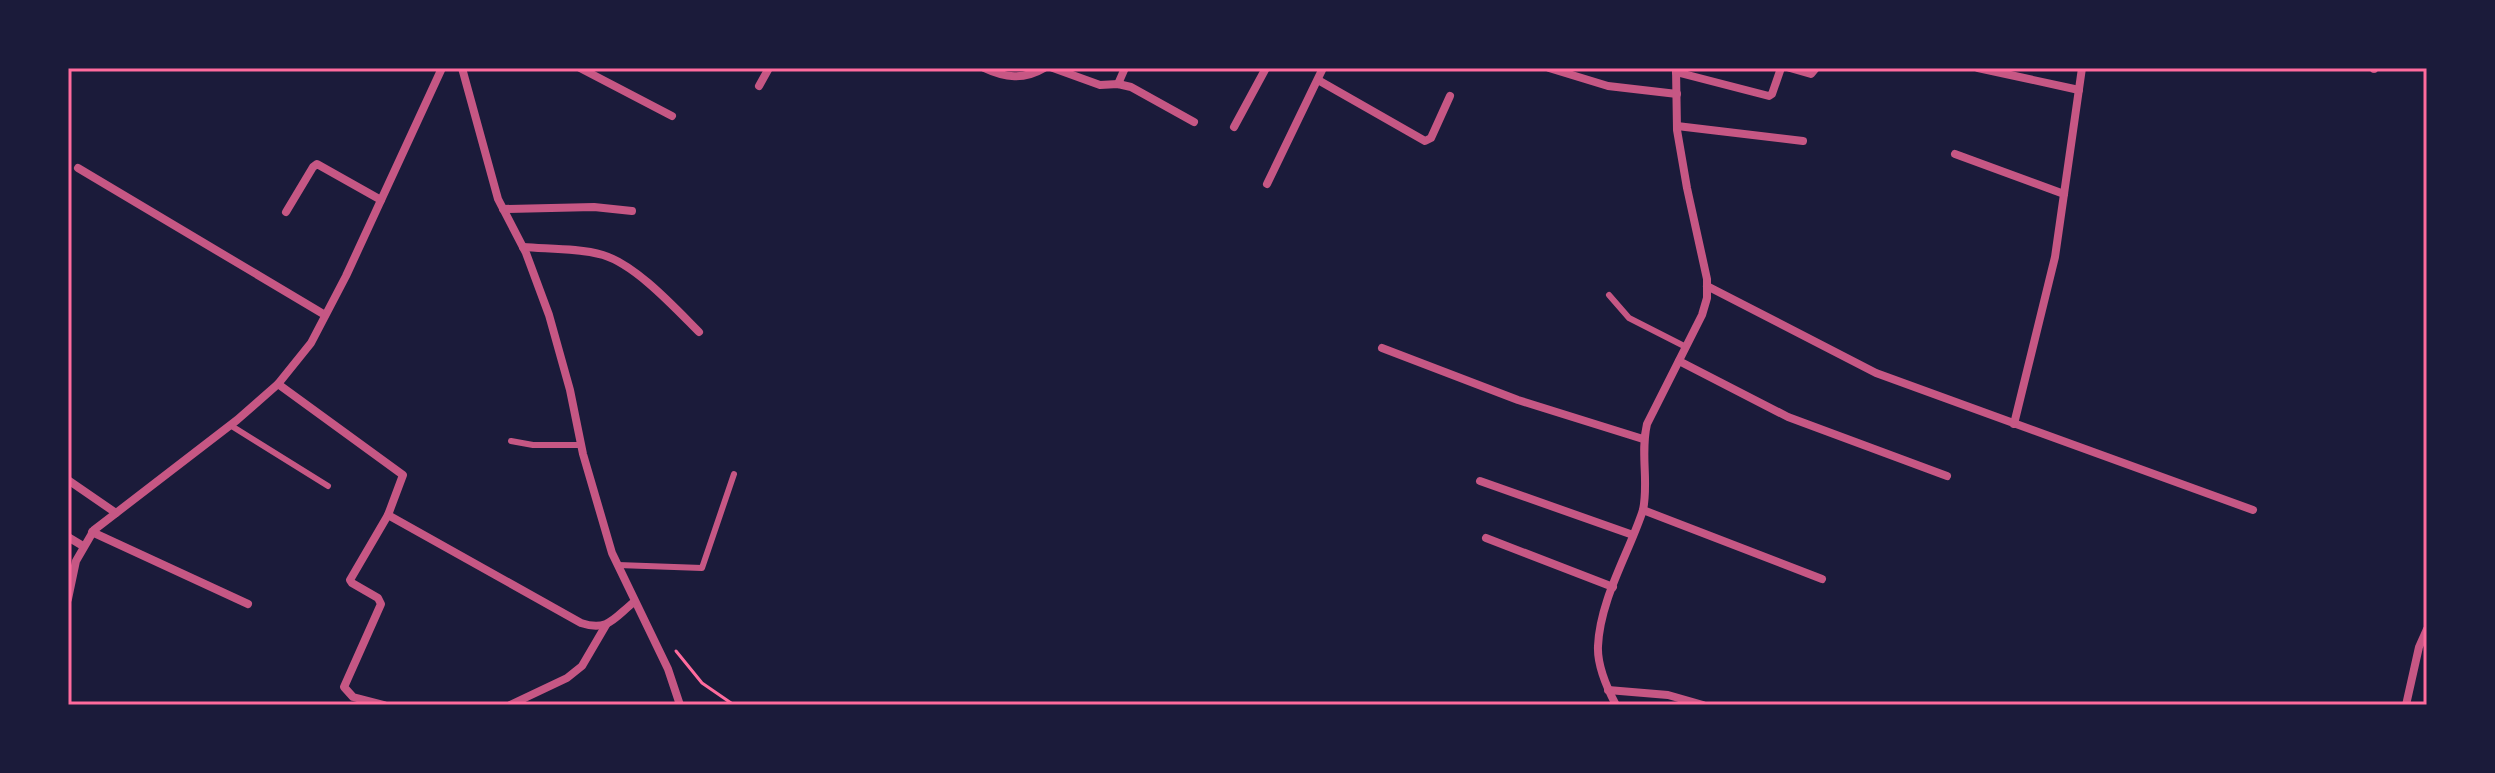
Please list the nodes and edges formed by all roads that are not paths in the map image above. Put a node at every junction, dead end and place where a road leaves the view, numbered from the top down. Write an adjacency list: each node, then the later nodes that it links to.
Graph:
1 (442, 68): 33 (street)
2 (462, 68): 34 (street)
3 (580, 68): 24 (street)
4 (769, 68): 20 (street)
5 (984, 68): 6 (street)
6 (1044, 68)
7 (1053, 68): 19 (street)
8 (1125, 68): 19 (street)
9 (1266, 68): 27 (street)
10 (1323, 68): 18 (street)
11 (1549, 68): 22 (street)
12 (1781, 68): 17 (street)
13 (1790, 68): 14 (street)
14 (1816, 68)
15 (1978, 68): 21 (street)
16 (2082, 68): 21 (street)
17 (1676, 70): 22 (street)
18 (1318, 80): 23 (street); 31 (street)
19 (1118, 84): 25 (street)
20 (759, 86)
21 (2079, 90): 32 (street)
22 (1677, 94): 26 (street)
23 (1450, 96)
24 (672, 116)
25 (1194, 122)
26 (1677, 126): 28 (street); 38 (street)
27 (1234, 127)
28 (1803, 141)
29 (1955, 154): 32 (street)
30 (78, 168): 40 (street)
31 (1267, 184)
32 (2064, 194): 46 (street)
33 (381, 200): 36 (street); 40 (street)
34 (503, 209): 35 (street); 37 (street)
35 (632, 211)
36 (286, 212)
37 (523, 247): 41 (street); 50 (street)
38 (1707, 286): 42 (street); 46 (street)
39 (1609, 295): 42 (lane)
40 (325, 315): 45 (street)
41 (699, 332)
42 (1686, 347): 44 (street)
43 (1382, 348): 48 (street)
44 (1679, 361): 48 (street); 52 (street)
45 (278, 384): 47 (street); 59 (street)
46 (2014, 424): 57 (street)
47 (230, 425): 55 (lane); 58 (street)
48 (1643, 439): 56 (street)
49 (511, 441): 50 (lane)
50 (581, 445): 65 (street)
51 (734, 474): 65 (lane)
52 (1947, 476)
53 (68, 480): 58 (street)
54 (1480, 481): 61 (street)
55 (328, 486)
56 (1643, 510): 61 (street); 66 (street)
57 (2253, 510)
58 (116, 513): 60 (street)
59 (388, 515): 71 (street); 74 (street)
60 (92, 532): 64 (street); 70 (street)
61 (1633, 535): 67 (street)
62 (68, 537): 64 (street)
63 (1486, 538): 67 (street)
64 (83, 546): 68 (street)
65 (617, 565): 69 (street)
66 (1822, 579)
67 (1613, 587): 73 (street)
68 (68, 599)
69 (634, 602): 71 (street); 76 (street)
70 (248, 604)
71 (606, 625): 75 (street)
72 (2427, 629): 79 (street)
73 (1608, 690): 77 (street); 78 (street)
74 (384, 705)
75 (510, 705)
76 (680, 705)
77 (1616, 705)
78 (1703, 705)
79 (2406, 705)

